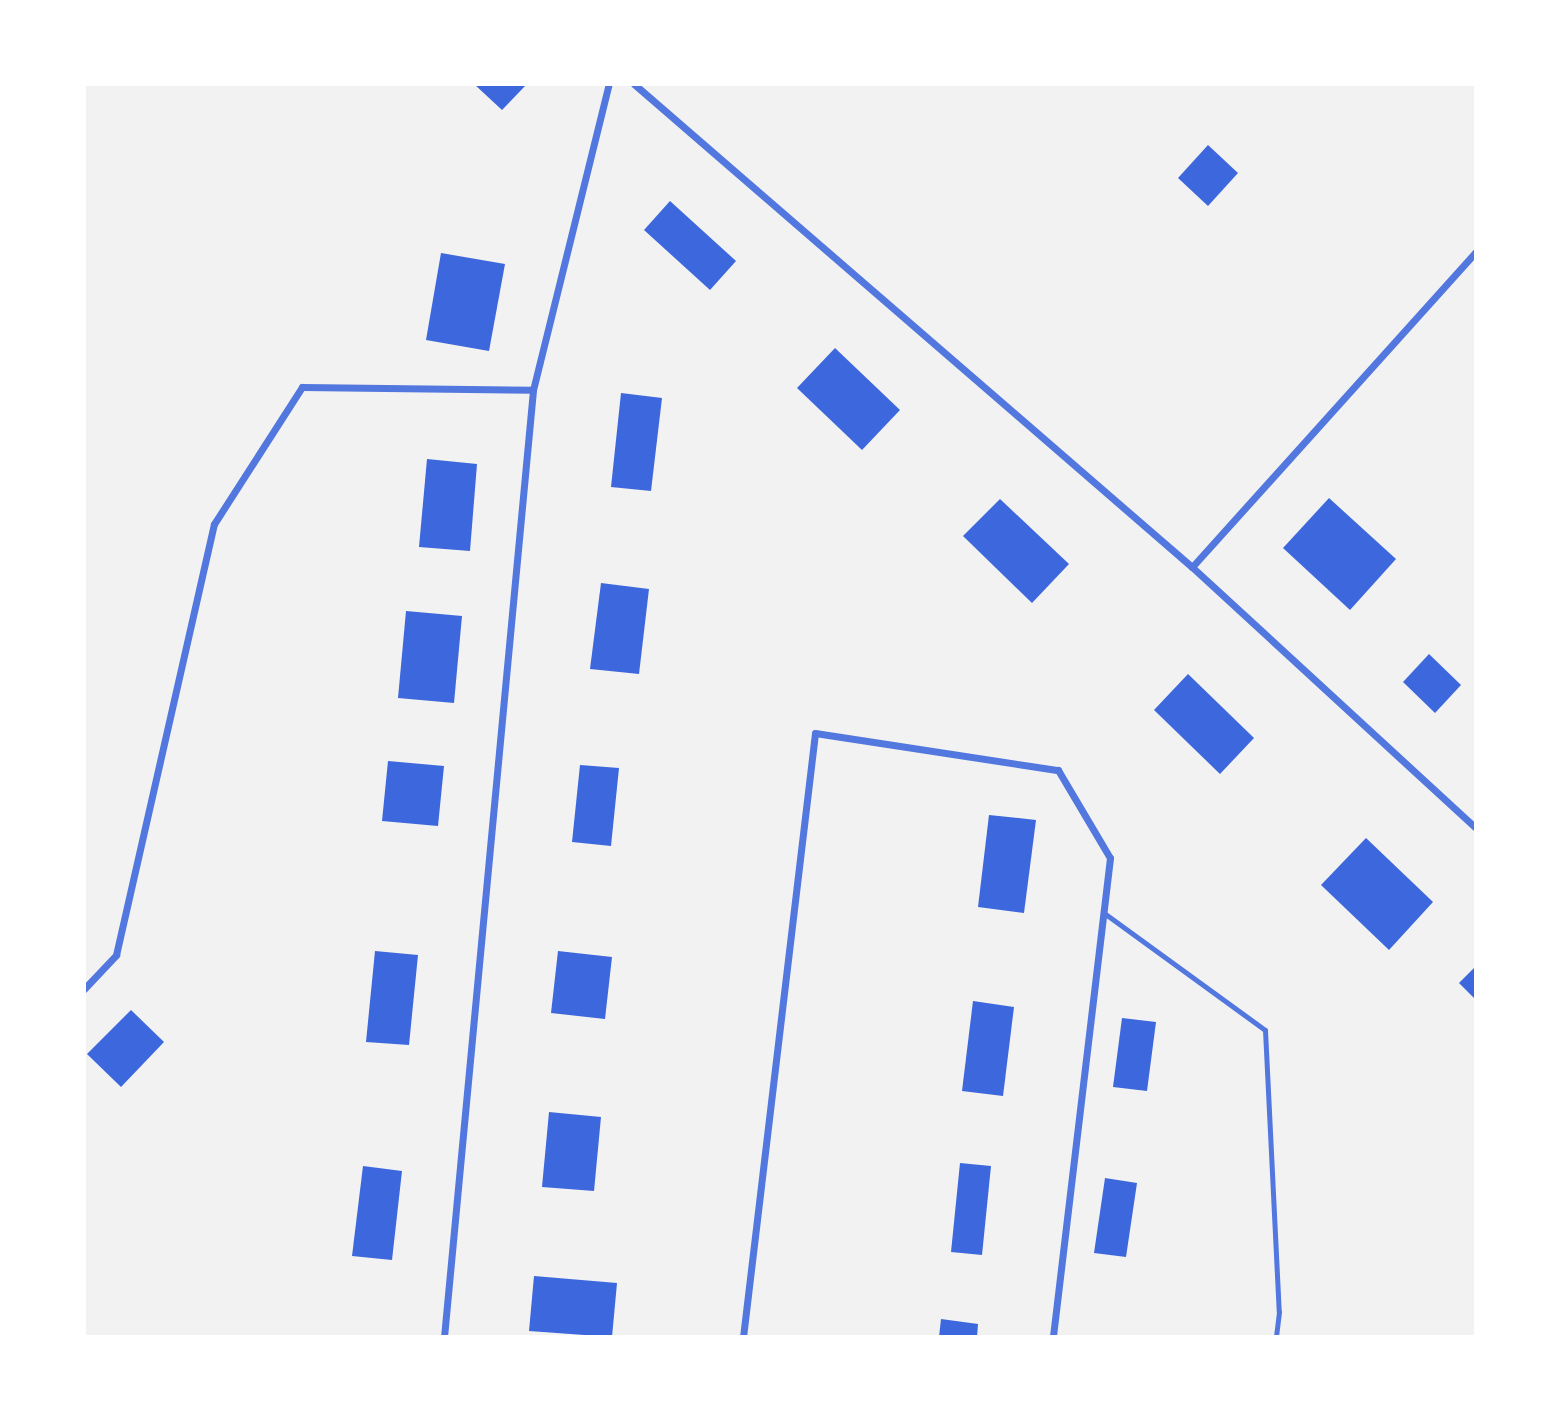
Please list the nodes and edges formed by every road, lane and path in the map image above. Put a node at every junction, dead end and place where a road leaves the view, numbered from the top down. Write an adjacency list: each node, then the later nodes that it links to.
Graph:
1 (609, 84): 4 (street)
2 (634, 84): 5 (street)
3 (1476, 252): 5 (street)
4 (533, 390): 8 (street); 9 (street)
5 (1192, 567): 6 (street)
6 (1476, 828)
7 (1104, 913): 10 (street); 11 (street); 12 (lane)
8 (84, 989)
9 (444, 1337)
10 (743, 1337)
11 (1054, 1337)
12 (1276, 1337)

